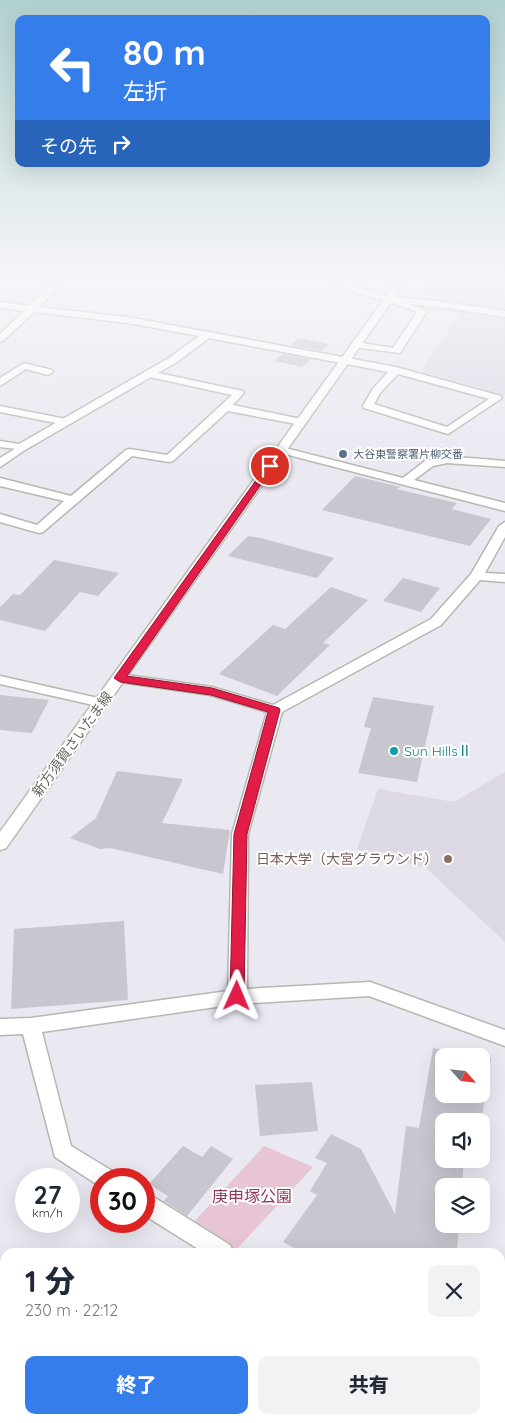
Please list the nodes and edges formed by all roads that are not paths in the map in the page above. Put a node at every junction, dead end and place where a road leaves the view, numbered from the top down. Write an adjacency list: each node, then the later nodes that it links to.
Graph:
1 (197, 343): 8 (street)
2 (252, 343): 5 (street)
3 (401, 343): 4 (street)
4 (356, 345): 5 (street, 新方須賀さいたま線)
5 (344, 361): 6 (street); 13 (street, 新方須賀さいたま線)
6 (396, 370): 6 (street)
7 (48, 372): 9 (street)
8 (148, 374): 10 (street); 12 (street)
9 (0, 382)
10 (226, 407): 13 (street); 21 (street)
11 (0, 409): 12 (street)
12 (66, 422): 15 (street)
13 (301, 422): 16 (street, 新方須賀さいたま線)
14 (0, 444): 15 (street)
15 (21, 448): 17 (street)
16 (281, 450): 20 (street); 27 (street, 新方須賀さいたま線)
17 (0, 464)
18 (505, 464): 20 (street)
19 (0, 482): 21 (street)
20 (405, 482): 22 (street)
21 (73, 500): 23 (street)
22 (505, 507)
23 (0, 518)
24 (505, 526): 25 (street)
25 (477, 576): 26 (street); 30 (street)
26 (505, 578)
27 (120, 678): 29 (street, 新方須賀さいたま線); 30 (street)
28 (0, 680): 29 (street)
29 (102, 703): 31 (street, 新方須賀さいたま線)
30 (275, 710): 32 (street)
31 (0, 844)
32 (237, 996): 34 (street); 35 (street)
33 (0, 1026): 34 (street)
34 (31, 1026): 36 (street)
35 (505, 1038)
36 (90, 1169)
37 (155, 1210): 38 (street)
38 (216, 1248)

